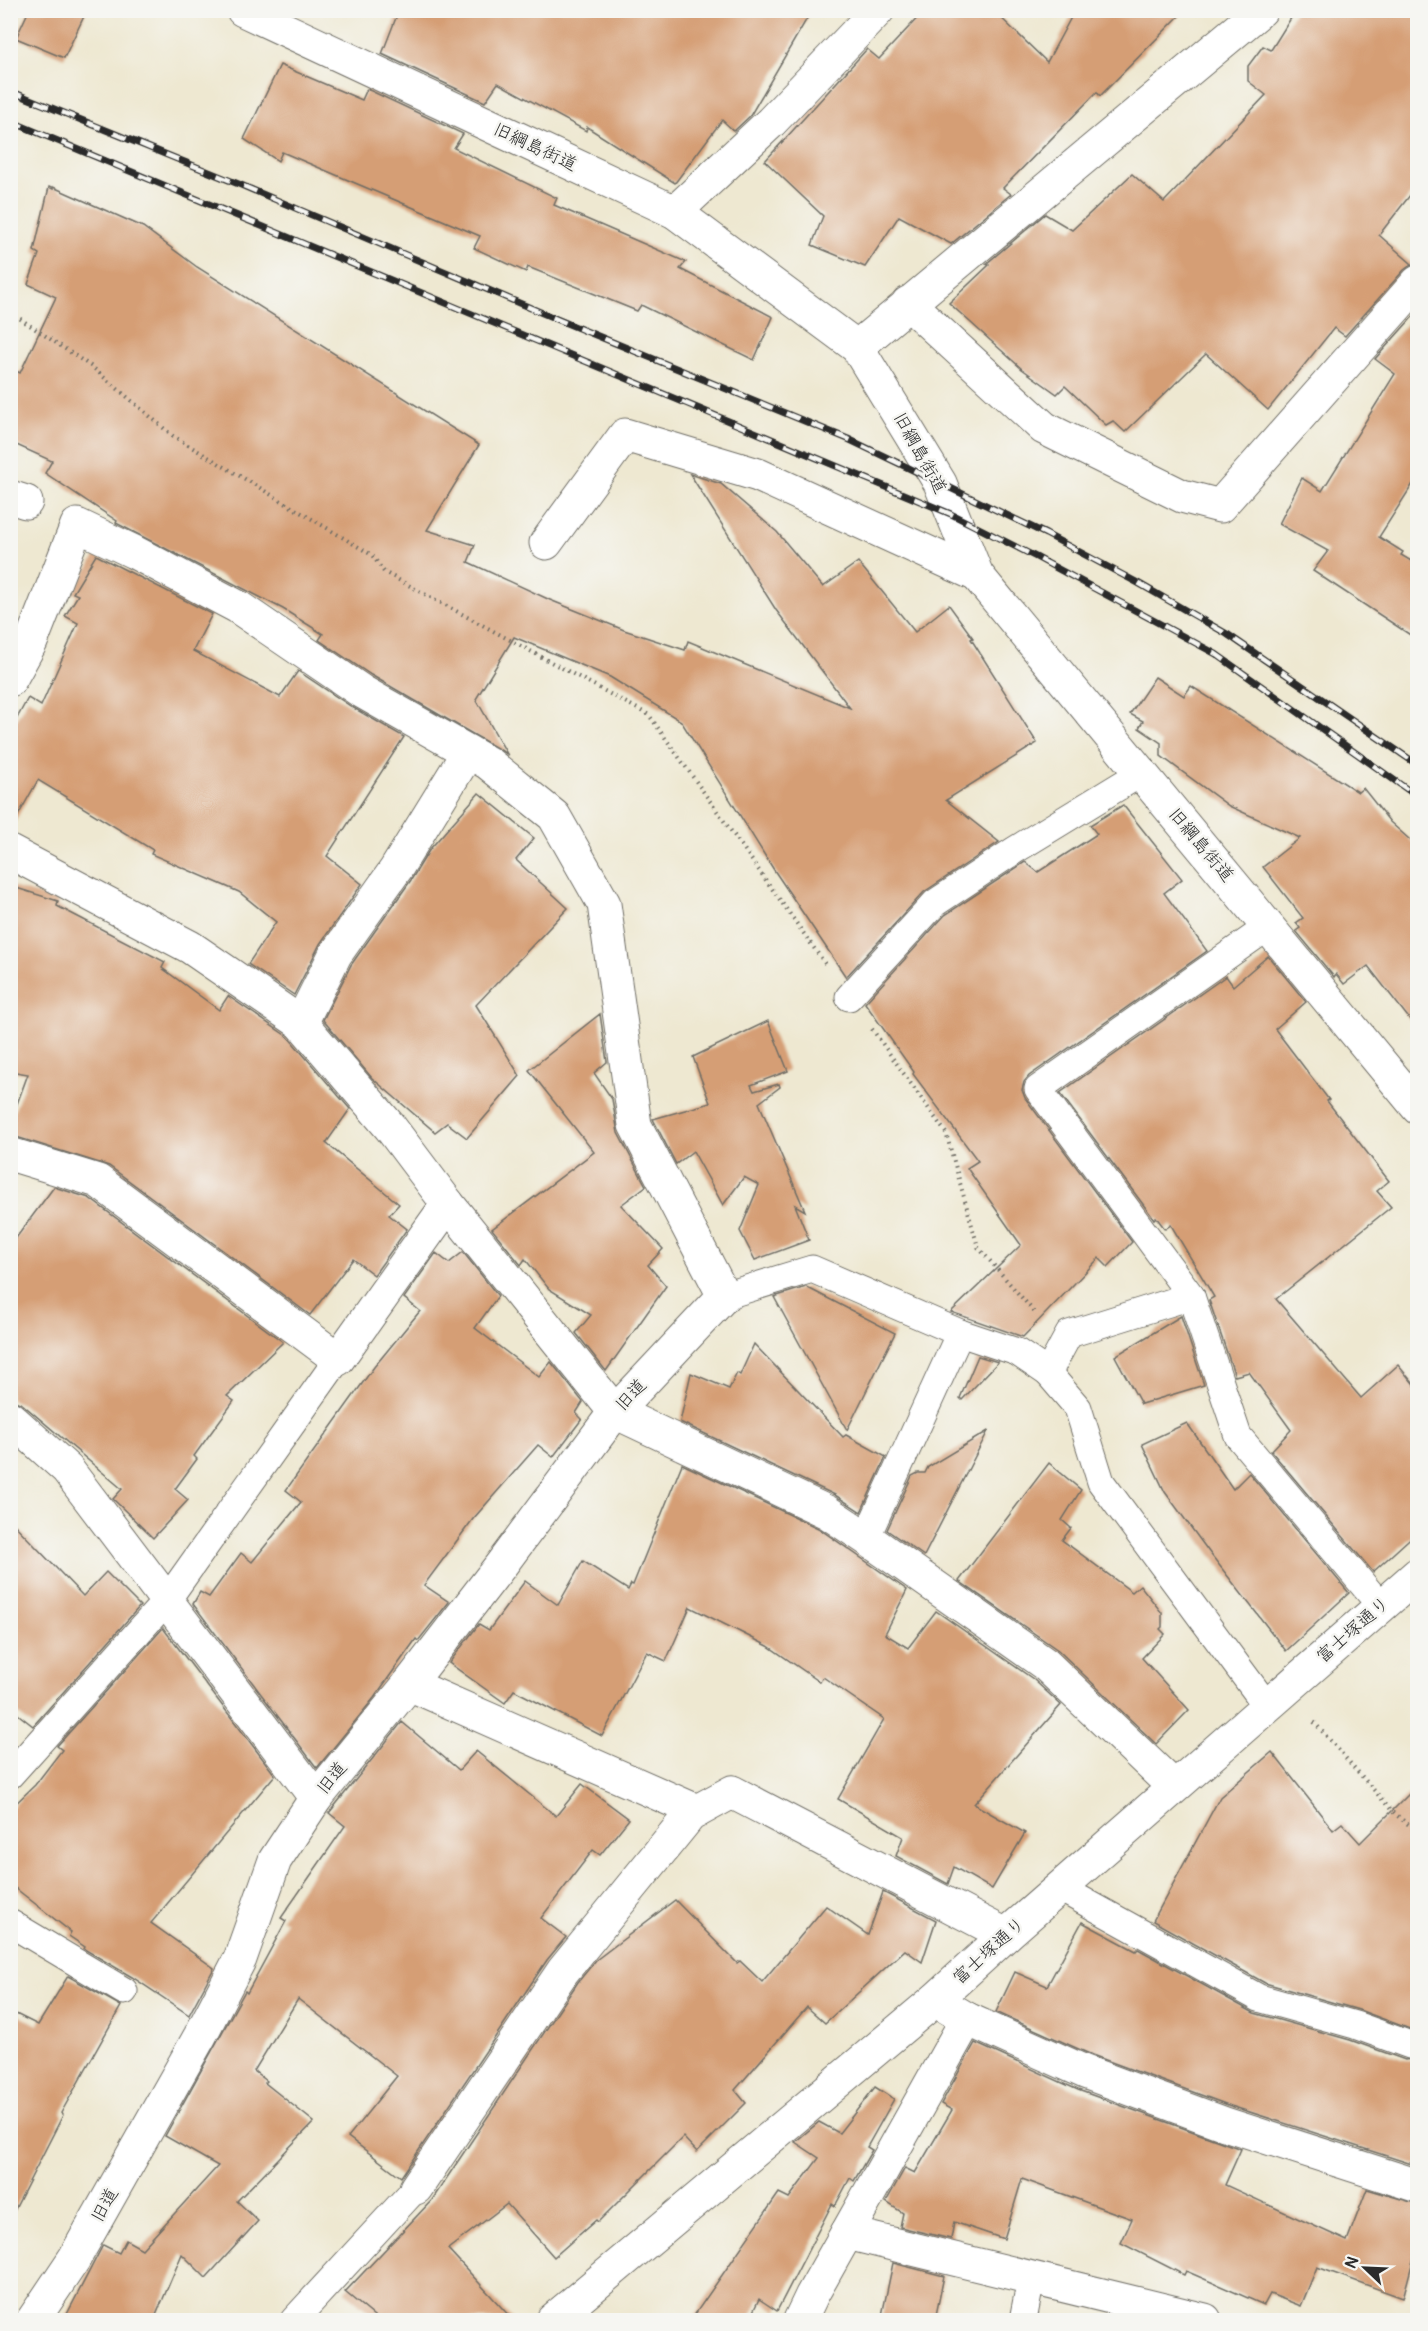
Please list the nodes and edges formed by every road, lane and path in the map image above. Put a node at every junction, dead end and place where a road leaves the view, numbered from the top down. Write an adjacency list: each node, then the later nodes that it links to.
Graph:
1 (243, 10): 4 (street, 旧綱島街道)
2 (878, 10): 5 (street)
3 (1261, 10): 7 (street)
4 (291, 21): 5 (street, 旧綱島街道)
5 (675, 212): 9 (street, 旧綱島街道)
6 (1418, 282): 7 (street)
7 (908, 303): 9 (street)
8 (10, 312): 17 (path)
9 (857, 347): 11 (street, 旧綱島街道)
10 (546, 543): 11 (street)
11 (976, 574): 14 (street, 旧綱島街道)
12 (10, 680): 13 (street)
13 (468, 752): 18 (street); 22 (street)
14 (1141, 773): 16 (street, 旧綱島街道); 17 (lane)
15 (10, 852): 18 (street)
16 (1268, 927): 19 (street, 旧綱島街道); 23 (lane)
17 (849, 997): 25 (path)
18 (301, 1023): 21 (street)
19 (1418, 1108)
20 (10, 1154): 26 (street)
21 (448, 1204): 26 (street); 28 (street)
22 (724, 1296): 24 (lane); 28 (street, 旧道)
23 (1191, 1296): 25 (lane); 33 (lane)
24 (960, 1333): 27 (lane); 30 (lane)
25 (1069, 1334): 27 (lane)
26 (338, 1359): 32 (lane)
27 (1048, 1373): 35 (lane)
28 (615, 1412): 30 (street); 34 (street, 旧道)
29 (14, 1427): 32 (street)
30 (866, 1538): 37 (street)
31 (1418, 1574): 33 (street, 富士塚通り)
32 (167, 1600): 36 (lane); 38 (street)
33 (1381, 1606): 35 (street, 富士塚通り)
34 (409, 1684): 38 (street, 旧道); 39 (street)
35 (1277, 1698): 37 (street, 富士塚通り); 40 (path)
36 (10, 1775)
37 (1174, 1787): 41 (street, 富士塚通り)
38 (316, 1798): 52 (street, 旧道)
39 (697, 1811): 43 (street); 49 (street)
40 (1418, 1832)
41 (1060, 1888): 43 (street, 富士塚通り); 47 (lane)
42 (10, 1923): 44 (lane)
43 (1006, 1935): 45 (street, 富士塚通り)
44 (124, 1991)
45 (935, 2000): 46 (street); 54 (street, 富士塚通り)
46 (967, 2019): 48 (street); 50 (street)
47 (1410, 2045)
48 (1418, 2186)
49 (416, 2188): 53 (lane)
50 (847, 2233): 51 (street); 55 (street)
51 (1031, 2279): 56 (lane); 57 (street)
52 (33, 2320)
53 (294, 2320)
54 (553, 2320)
55 (800, 2320)
56 (1023, 2320)
57 (1205, 2320)

